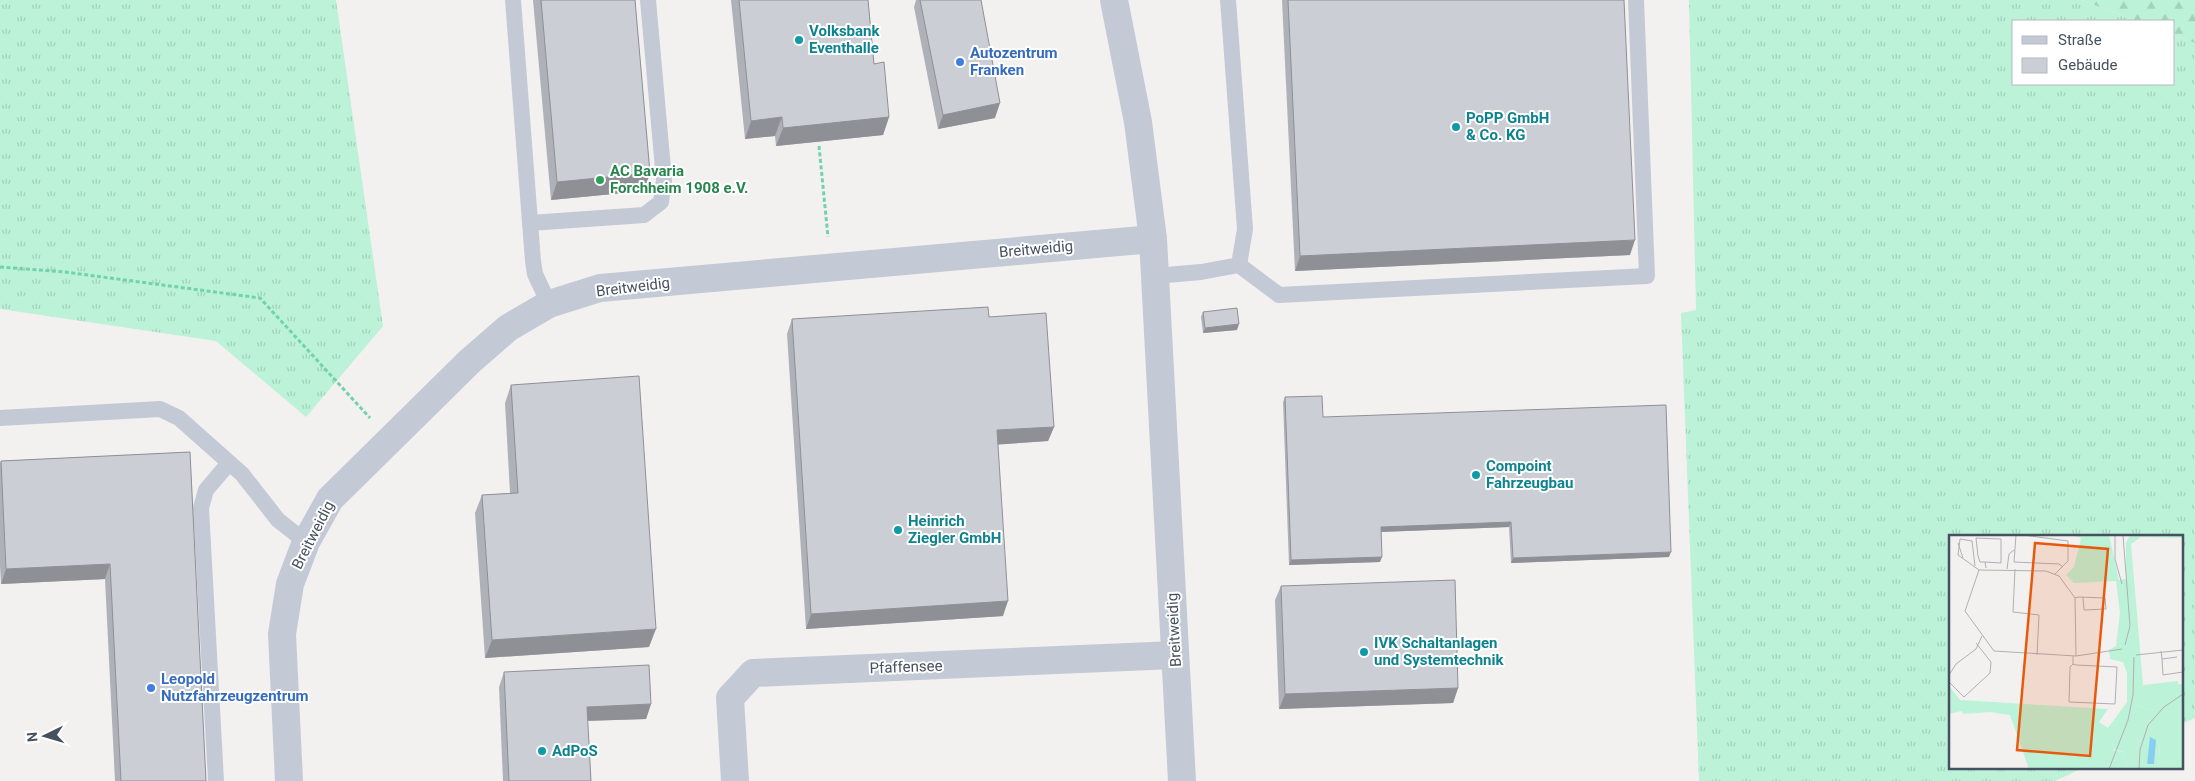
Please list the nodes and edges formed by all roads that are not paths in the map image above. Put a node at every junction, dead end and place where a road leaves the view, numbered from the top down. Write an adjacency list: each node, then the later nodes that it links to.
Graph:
1 (513, 0): 6 (lane)
2 (648, 0): 6 (lane)
3 (1114, 0): 7 (street, Breitweidig)
4 (1228, 0): 8 (lane)
5 (1636, 0): 8 (lane)
6 (530, 222): 10 (lane)
7 (1153, 239): 9 (street, Breitweidig); 10 (street, Breitweidig)
8 (1239, 265): 9 (lane)
9 (1155, 276): 14 (street, Breitweidig)
10 (549, 304): 13 (street, Breitweidig)
11 (0, 418): 12 (lane)
12 (229, 463): 13 (lane); 15 (lane)
13 (306, 542): 16 (street, Breitweidig)
14 (1175, 655): 17 (street, Pfaffensee); 18 (street, Breitweidig)
15 (216, 781)
16 (289, 781)
17 (735, 781)
18 (1182, 781)

